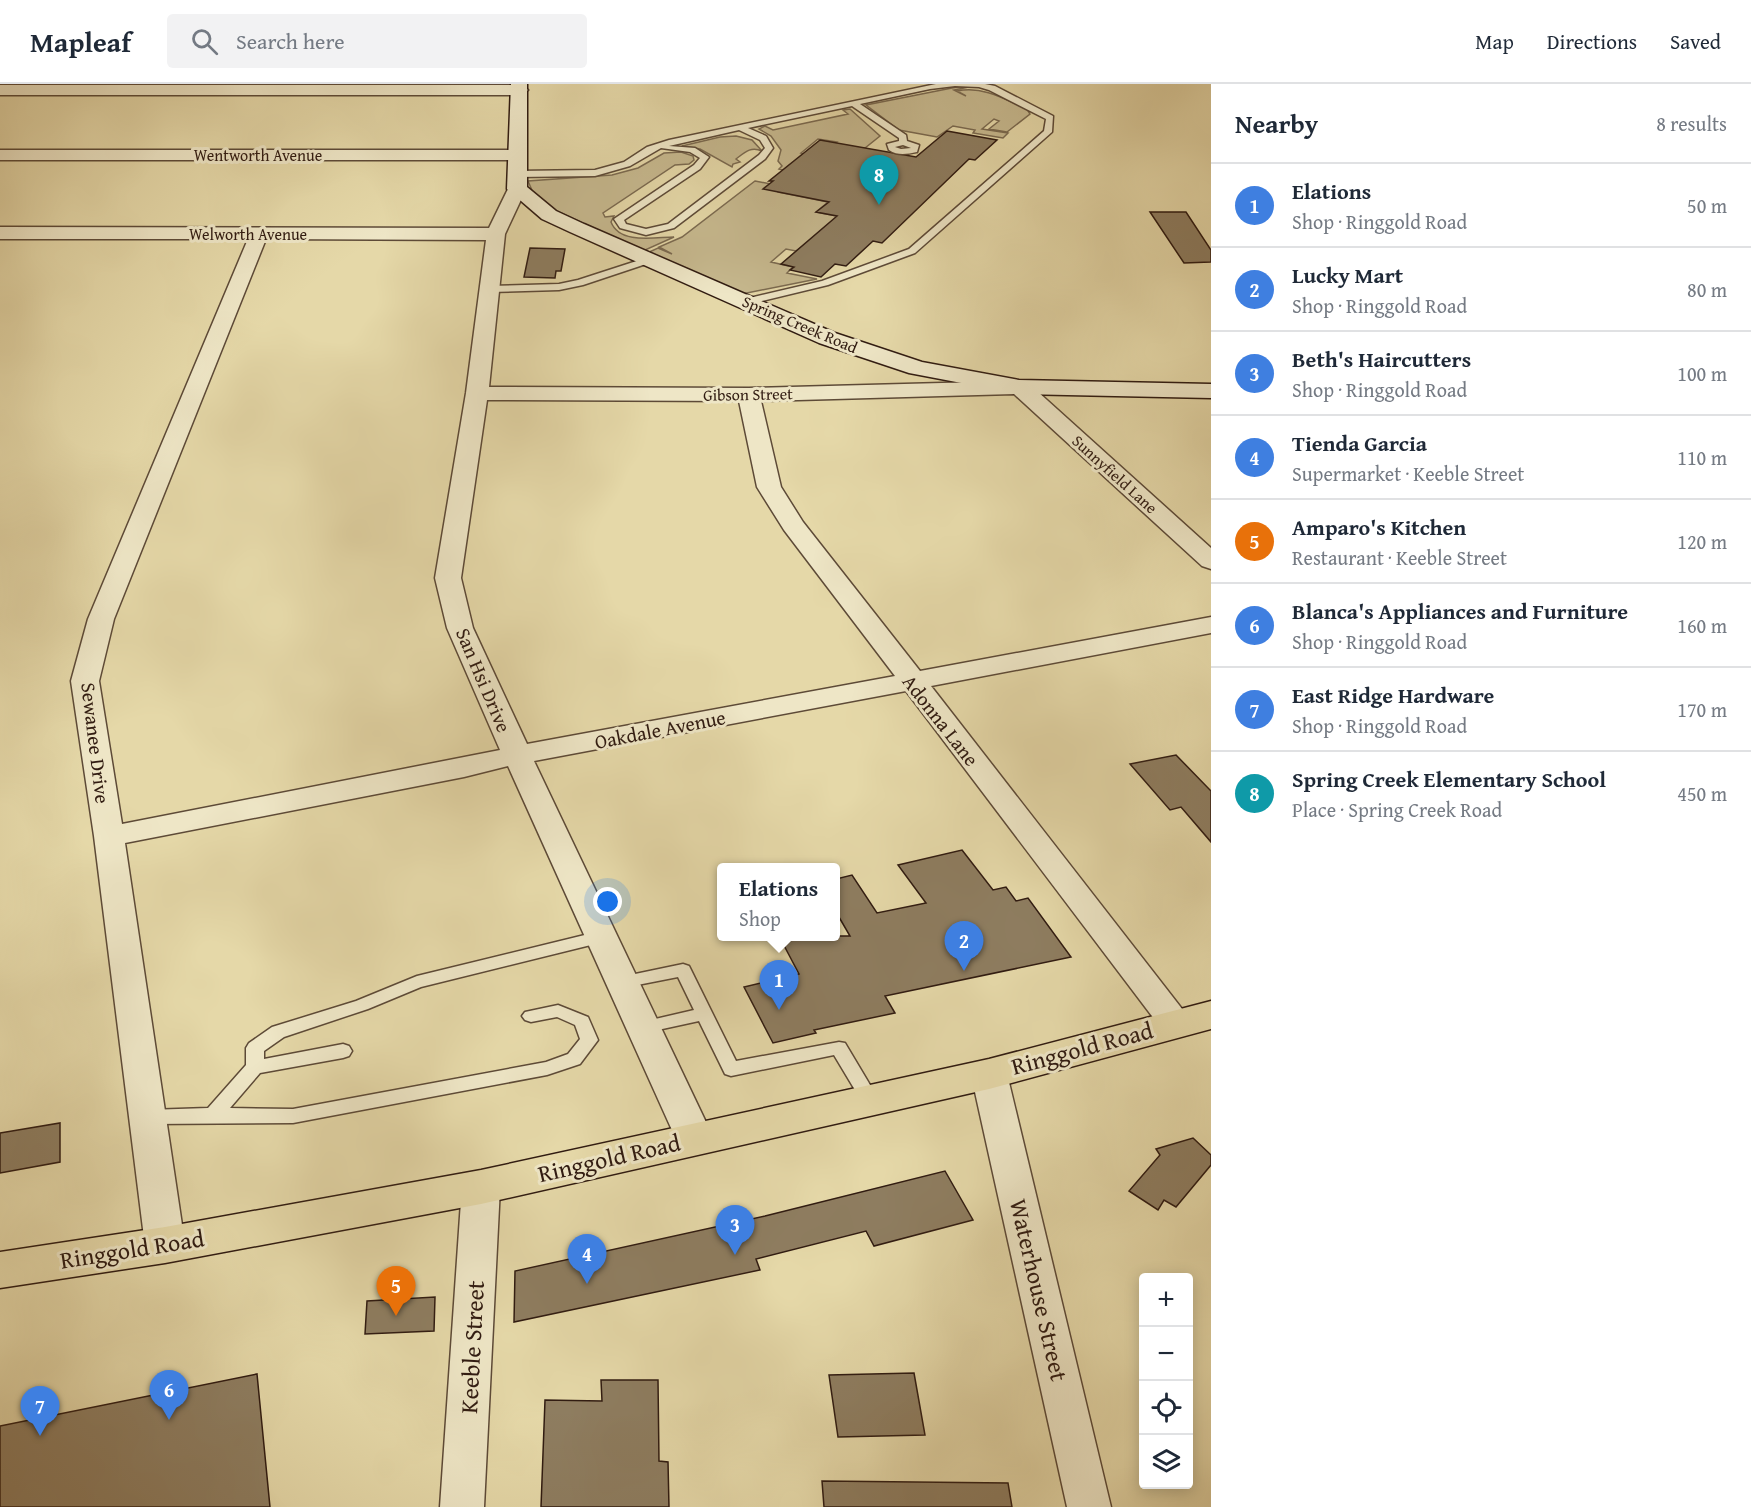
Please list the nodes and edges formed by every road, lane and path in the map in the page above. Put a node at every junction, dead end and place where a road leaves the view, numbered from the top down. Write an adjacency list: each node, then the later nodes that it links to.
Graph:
1 (519, 87): 2 (street); 8 (street)
2 (0, 90)
3 (852, 103): 4 (lane); 5 (lane); 14 (lane)
4 (739, 128): 6 (lane); 6 (lane)
5 (903, 142)
6 (650, 148): 8 (lane)
7 (0, 154): 8 (street, Wentworth Avenue)
8 (517, 173): 11 (street, San Hsi Drive); 12 (street, Spring Creek Road)
9 (0, 233): 10 (street, Welworth Avenue)
10 (259, 234): 11 (street, Welworth Avenue); 23 (street, Sewanee Drive)
11 (496, 234): 13 (street, San Hsi Drive)
12 (649, 260): 13 (lane); 14 (street, Spring Creek Road)
13 (489, 290): 17 (street, San Hsi Drive)
14 (745, 302): 15 (street, Spring Creek Road)
15 (1019, 387): 16 (street, Spring Creek Road); 18 (street, Gibson Street); 19 (street, Sunnyfield Lane)
16 (1211, 391)
17 (477, 393): 18 (street, Gibson Street); 22 (street, San Hsi Drive)
18 (749, 395): 21 (street, Adonna Lane)
19 (1211, 561)
20 (1211, 625): 21 (street, Oakdale Avenue)
21 (912, 681): 22 (street, Oakdale Avenue); 28 (street, Adonna Lane)
22 (517, 755): 23 (street, Oakdale Avenue); 24 (street, San Hsi Drive)
23 (109, 836): 35 (street, Sewanee Drive)
24 (601, 937): 25 (street, San Hsi Drive); 31 (lane)
25 (622, 982): 26 (lane); 29 (street, San Hsi Drive)
26 (704, 1014): 29 (lane); 33 (lane)
27 (531, 1016): 34 (lane)
28 (1193, 1019): 32 (main road, Ringgold Road)
29 (644, 1027): 36 (street, San Hsi Drive)
30 (343, 1051): 31 (lane)
31 (255, 1067): 34 (lane)
32 (989, 1074): 33 (main road, Ringgold Road); 41 (street, Waterhouse Street)
33 (870, 1100): 36 (main road, Ringgold Road)
34 (213, 1115): 35 (lane)
35 (148, 1117): 38 (street, Sewanee Drive)
36 (695, 1139): 37 (main road, Ringgold Road)
37 (481, 1187): 38 (main road, Ringgold Road); 40 (street, Keeble Street)
38 (165, 1245): 39 (main road, Ringgold Road)
39 (0, 1270)
40 (462, 1507)
41 (1089, 1507)

